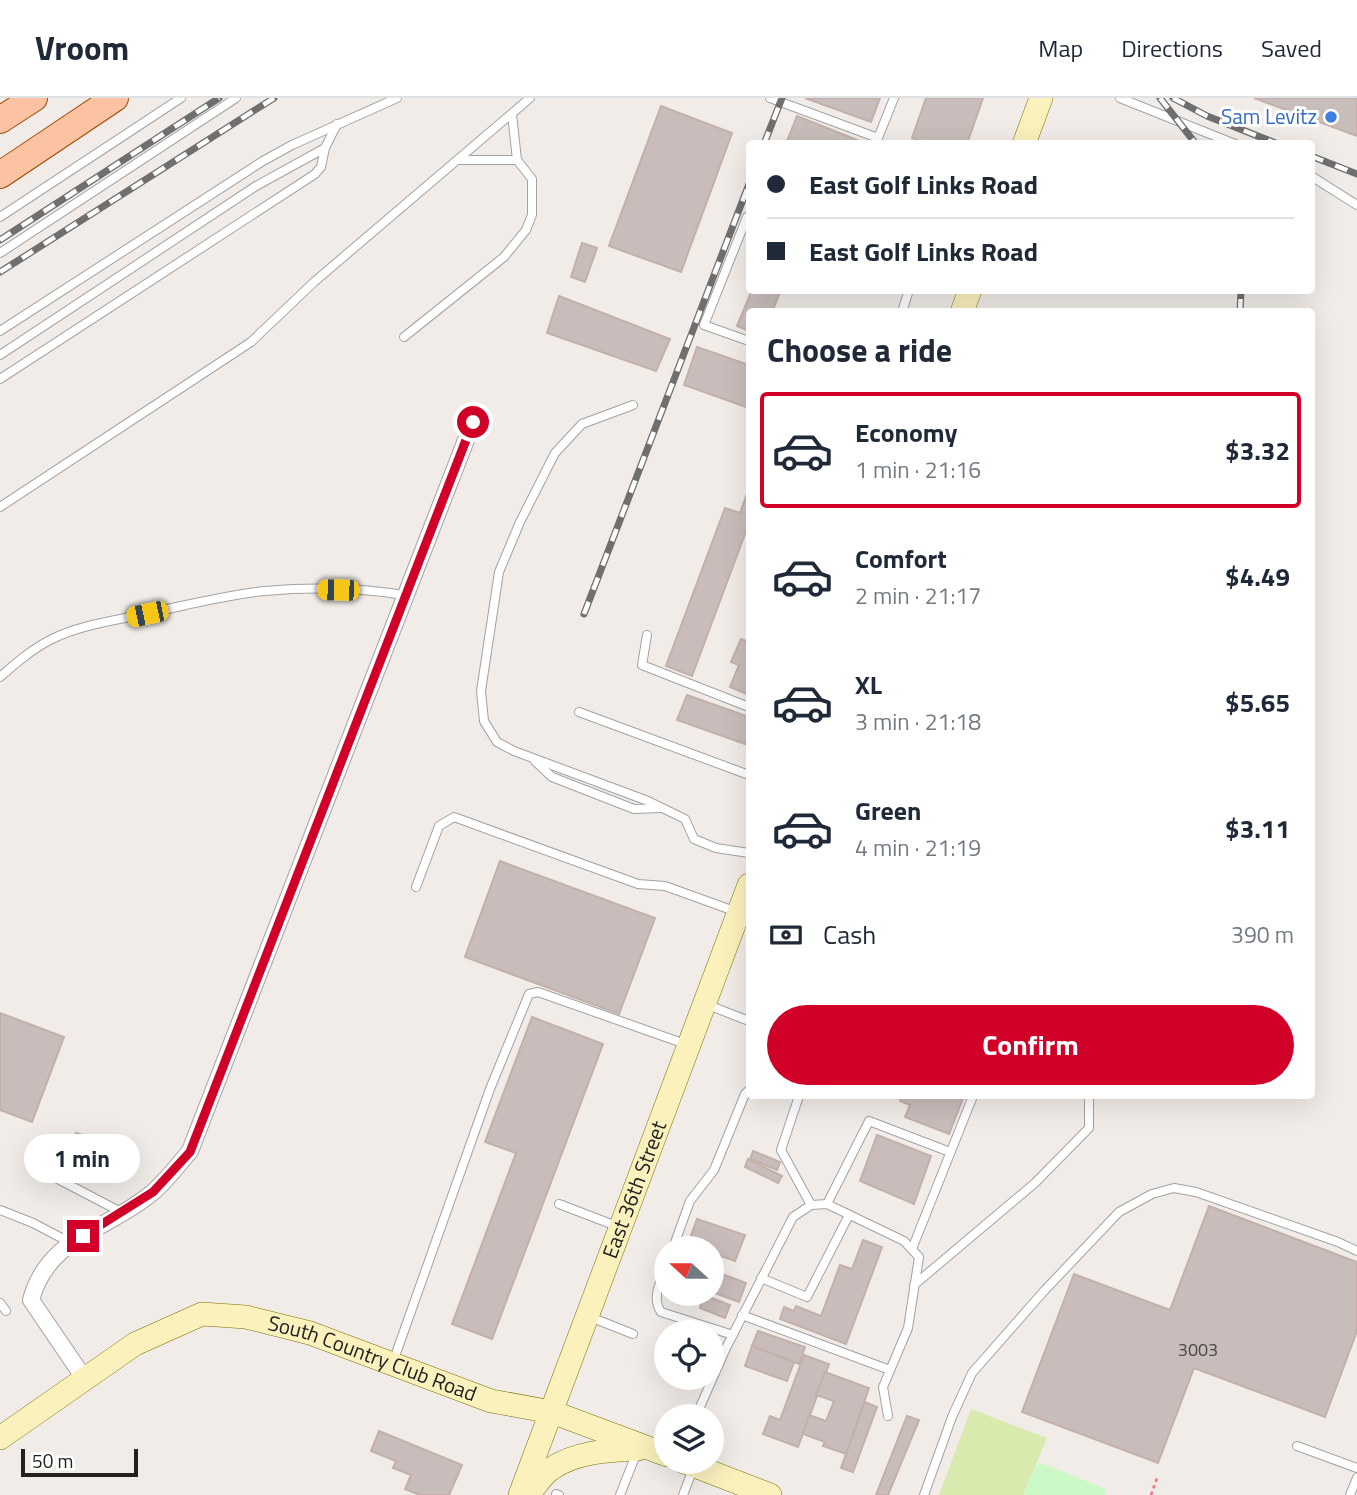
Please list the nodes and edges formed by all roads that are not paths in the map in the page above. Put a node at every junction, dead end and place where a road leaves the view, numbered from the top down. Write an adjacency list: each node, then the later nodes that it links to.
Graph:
1 (34, 98): 12 (main road)
2 (115, 98): 21 (main road)
3 (181, 98): 24 (lane)
4 (236, 98): 26 (lane)
5 (397, 98): 13 (lane)
6 (530, 98): 11 (lane)
7 (770, 98): 14 (lane)
8 (894, 98): 15 (lane)
9 (1041, 98): 16 (street)
10 (1120, 98): 17 (lane)
11 (512, 114): 19 (lane); 20 (lane)
12 (0, 120)
13 (337, 124): 18 (lane); 27 (lane)
14 (879, 140)
15 (882, 140)
16 (1025, 140)
17 (1225, 140)
18 (325, 148): 30 (lane); 31 (lane)
19 (458, 160): 20 (lane); 34 (lane)
20 (517, 160): 28 (lane)
21 (0, 174)
22 (1315, 179): 23 (lane)
23 (1357, 205)
24 (0, 217)
25 (746, 219): 29 (lane)
26 (0, 253)
27 (0, 331)
28 (404, 337)
29 (746, 340)
30 (0, 355)
31 (0, 379)
32 (633, 405): 41 (lane)
33 (473, 422): 35 (street)
34 (0, 507)
35 (404, 595): 37 (lane); 58 (street)
36 (647, 635): 38 (lane)
37 (0, 677)
38 (746, 706)
39 (579, 712): 40 (lane)
40 (746, 774)
41 (746, 853)
42 (416, 887): 44 (lane)
43 (746, 893): 44 (street, East 36th Street)
44 (738, 913): 45 (street, East 36th Street)
45 (705, 1004): 46 (lane); 47 (street, East 36th Street)
46 (746, 1020)
47 (690, 1045): 60 (street, East 36th Street); 74 (lane)
48 (746, 1093): 61 (lane)
49 (798, 1099): 56 (lane)
50 (972, 1099): 52 (lane)
51 (1089, 1099): 66 (lane)
52 (950, 1152): 55 (lane); 63 (lane)
53 (54, 1177): 58 (lane)
54 (559, 1204): 60 (lane)
55 (827, 1204): 56 (lane); 59 (lane)
56 (811, 1205): 65 (lane)
57 (0, 1210): 62 (lane)
58 (123, 1213): 62 (street)
59 (849, 1215): 63 (lane); 65 (lane)
60 (621, 1227): 71 (street, East 36th Street)
61 (677, 1236)
62 (71, 1244): 76 (street)
63 (912, 1250): 66 (lane)
64 (1357, 1251): 92 (lane)
65 (761, 1278): 70 (lane)
66 (914, 1285): 75 (lane)
67 (0, 1303): 69 (lane)
68 (656, 1306): 73 (lane)
69 (6, 1311)
70 (743, 1315): 73 (lane); 75 (lane)
71 (588, 1316): 72 (lane); 78 (street, East 36th Street)
72 (633, 1334)
73 (733, 1335): 77 (lane)
74 (391, 1365): 76 (street, South Country Club Road); 78 (street, South Country Club Road)
75 (890, 1370): 79 (lane)
76 (84, 1378): 80 (street, South Country Club Road)
77 (701, 1404)
78 (552, 1412): 82 (street, South Country Club Road); 87 (street, East 36th Street)
79 (888, 1416)
80 (0, 1438)
81 (1297, 1446): 83 (lane)
82 (651, 1451): 88 (street); 89 (lane)
83 (1357, 1468)
84 (686, 1474): 90 (lane)
85 (714, 1474): 91 (street)
86 (1357, 1478): 93 (lane)
87 (520, 1495)
88 (528, 1495)
89 (620, 1495)
90 (683, 1495)
91 (770, 1495)
92 (924, 1495)
93 (1350, 1495)

